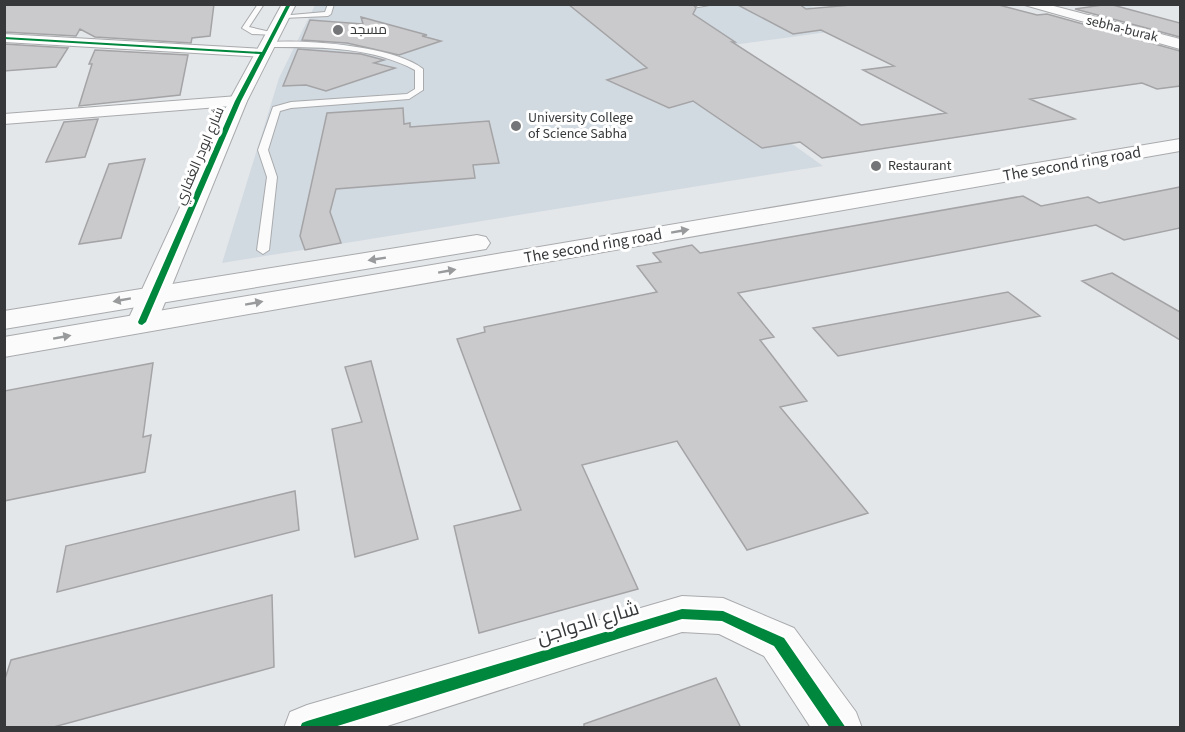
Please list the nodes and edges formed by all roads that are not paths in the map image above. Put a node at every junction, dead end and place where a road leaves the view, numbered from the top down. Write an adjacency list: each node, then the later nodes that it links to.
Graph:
1 (261, 4): 7 (lane)
2 (331, 4): 7 (lane)
3 (712, 4): 6 (lane)
4 (1028, 4): 10 (main road, sebha-burak)
5 (1050, 4): 8 (main road, sebha-burak)
6 (698, 5)
7 (275, 30): 9 (street); 11 (main road, شارع ابودر الغفاري); 15 (lane)
8 (1180, 37)
9 (4, 38)
10 (1180, 44)
11 (238, 101): 12 (street); 16 (main road, شارع ابودر الغفاري)
12 (4, 119)
13 (1180, 127): 16 (main road, The second ring road, one-way to 16)
14 (1180, 146): 18 (main road, The second ring road, one-way to 14)
15 (263, 250)
16 (155, 294): 17 (main road, The second ring road, one-way to 17); 18 (main road, شارع ابودر الغفاري)
17 (4, 320)
18 (142, 322): 19 (main road, The second ring road, one-way to 18)
19 (4, 347)
20 (307, 728): 21 (street, شارع الدواجن)
21 (839, 728)

